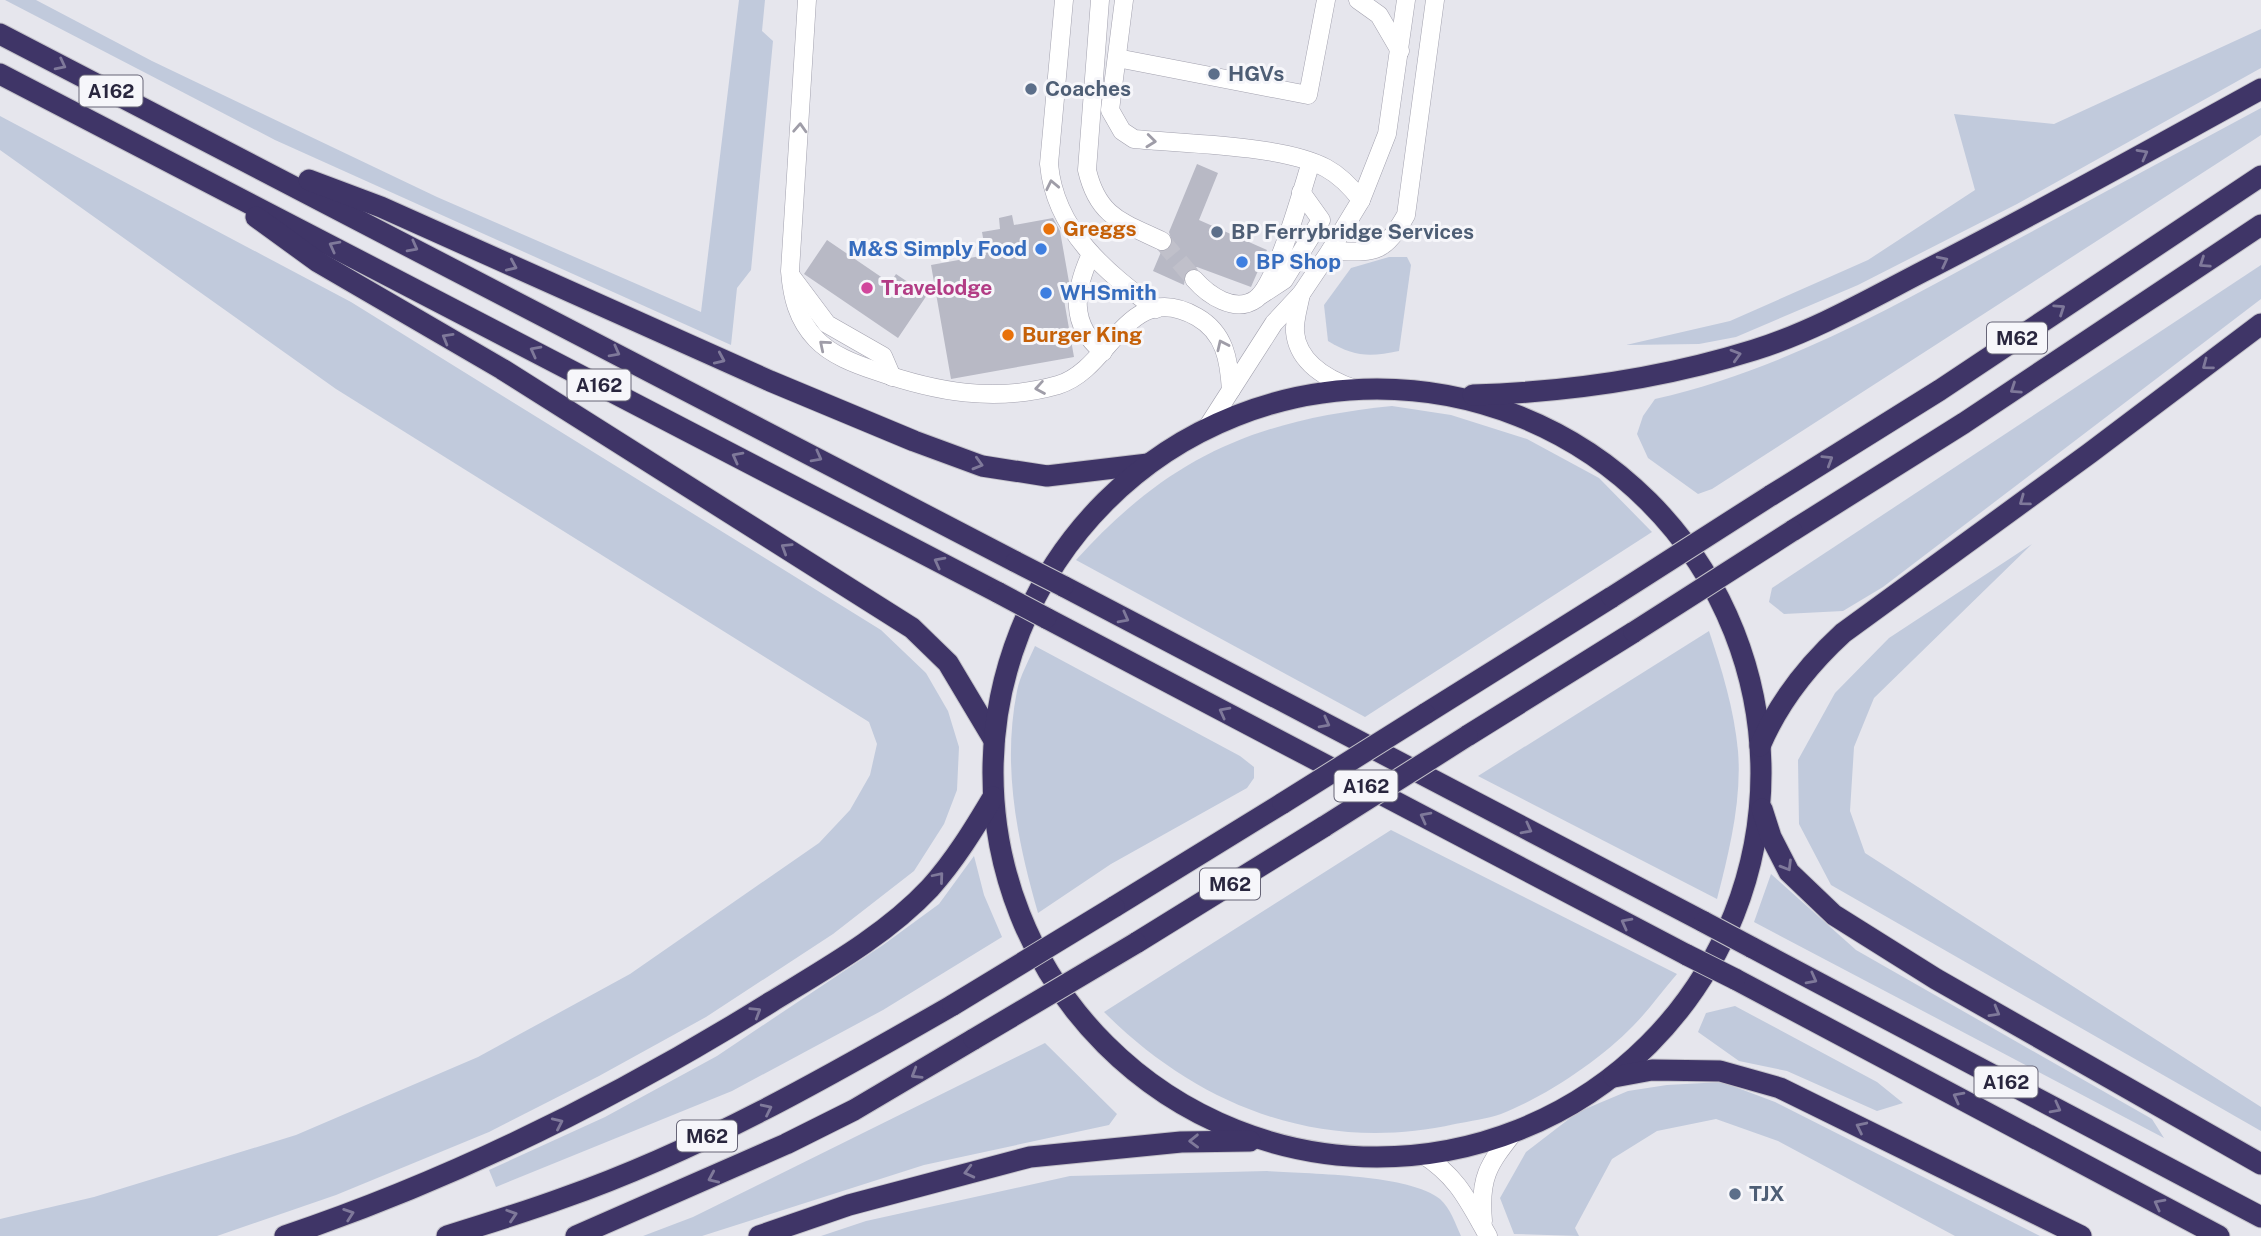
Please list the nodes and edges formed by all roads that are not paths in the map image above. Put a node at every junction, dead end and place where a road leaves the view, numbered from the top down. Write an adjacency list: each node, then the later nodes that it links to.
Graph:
1 (807, 0): 29 (street, one-way to 1)
2 (1064, 0): 23 (street, one-way to 2)
3 (1100, 0): 21 (street)
4 (1124, 0): 11 (street)
5 (1326, 0): 11 (street)
6 (1358, 0): 10 (street)
7 (1406, 0): 10 (street)
8 (1435, 0): 22 (street)
9 (0, 34): 14 (highway, A162, one-way to 14)
10 (1400, 51): 19 (street)
11 (1117, 58): 15 (street, one-way to 15)
12 (0, 74): 16 (highway, A162)
13 (2261, 89): 32 (highway, one-way to 13)
14 (222, 148): 34 (highway, one-way to 34); 44 (highway, A162, one-way to 44, bridge)
15 (1311, 162): 18 (street); 19 (street)
16 (200, 176): 35 (highway, one-way to 16); 51 (highway, A162, one-way to 16, bridge)
17 (2261, 176): 47 (highway, M62, one-way to 17, bridge)
18 (1301, 192): 26 (street); 26 (street)
19 (1361, 201): 22 (street)
20 (2261, 225): 48 (highway, M62, one-way to 48, bridge)
21 (1161, 241)
22 (1330, 251): 25 (street)
23 (1091, 254): 27 (street); 29 (street)
24 (1194, 279): 26 (street)
25 (1301, 294): 30 (street); 31 (street)
26 (1258, 297)
27 (1156, 309): 29 (street); 31 (street, one-way to 27)
28 (2261, 324): 36 (highway, one-way to 36)
29 (1103, 352)
30 (1355, 389): 32 (highway); 33 (highway)
31 (1231, 390): 33 (street)
32 (1450, 395): 36 (highway)
33 (1206, 429): 34 (highway)
34 (1148, 464): 35 (highway)
35 (994, 740): 37 (highway)
36 (1760, 746): 38 (highway)
37 (993, 797): 41 (highway); 46 (highway, one-way to 37)
38 (1760, 803): 39 (highway); 43 (highway, one-way to 43)
39 (1614, 1077): 40 (highway); 50 (highway, one-way to 39)
40 (1514, 1132): 42 (highway); 45 (street)
41 (1262, 1141): 42 (highway); 49 (highway, one-way to 49)
42 (1422, 1154): 45 (street)
43 (2261, 1164)
44 (2261, 1217)
45 (1486, 1232)
46 (285, 1236)
47 (447, 1236)
48 (576, 1236)
49 (759, 1236)
50 (2081, 1236)
51 (2219, 1236)

